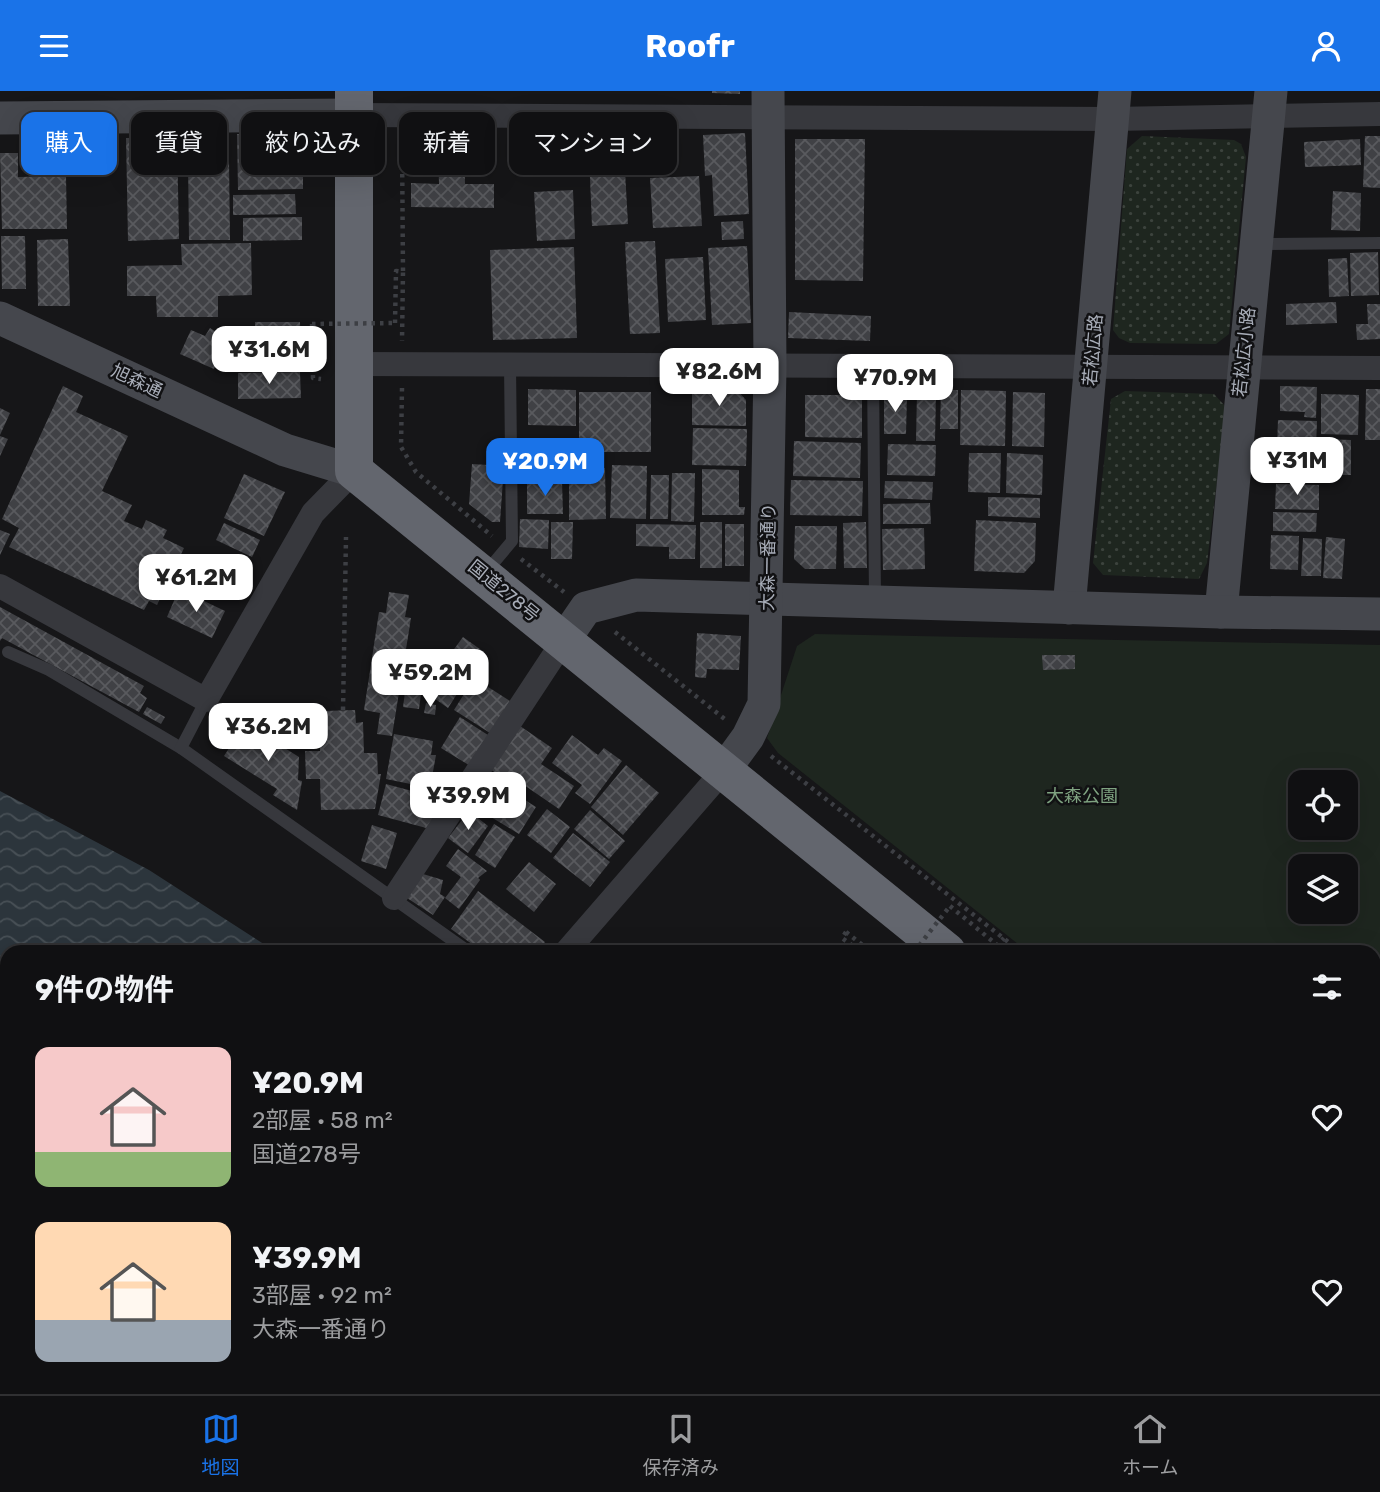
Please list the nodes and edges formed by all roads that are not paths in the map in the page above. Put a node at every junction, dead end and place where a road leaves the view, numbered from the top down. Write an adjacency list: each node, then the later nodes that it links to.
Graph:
1 (354, 103): 3 (street); 6 (street); 16 (highway)
2 (1270, 103): 4 (street); 5 (street); 8 (street, 若松広小路)
3 (768, 104): 4 (street); 12 (street, 大森一番通り)
4 (1114, 105): 11 (street, 若松広路)
5 (1380, 114)
6 (0, 118)
7 (1380, 243): 8 (lane)
8 (1256, 244): 14 (street, 若松広小路)
9 (0, 319): 17 (street, 旭森通)
10 (510, 365): 12 (street); 16 (street); 18 (lane)
11 (1092, 366): 13 (street); 14 (street); 22 (street, 若松広路)
12 (770, 367): 13 (street); 20 (street, 大森一番通り)
13 (873, 367): 21 (lane)
14 (1242, 367): 15 (street); 23 (street, 若松広小路)
15 (1380, 368)
16 (337, 372): 17 (highway)
17 (354, 471): 18 (highway, 国道278号); 27 (street)
18 (495, 561): 25 (highway, 国道278号)
19 (0, 586): 27 (street)
20 (768, 597): 21 (street); 25 (street); 29 (street, 大森一番通り)
21 (875, 603): 22 (street)
22 (1069, 608): 23 (street)
23 (1221, 612): 24 (street)
24 (1380, 614)
25 (564, 640): 29 (highway, 国道278号); 30 (street)
26 (8, 652): 28 (lane)
27 (206, 700): 28 (lane)
28 (181, 748): 30 (lane)
29 (724, 769): 32 (street, 大森一番通り); 33 (highway, 国道278号)
30 (394, 898): 31 (lane)
31 (459, 945)
32 (572, 945)
33 (938, 945)

